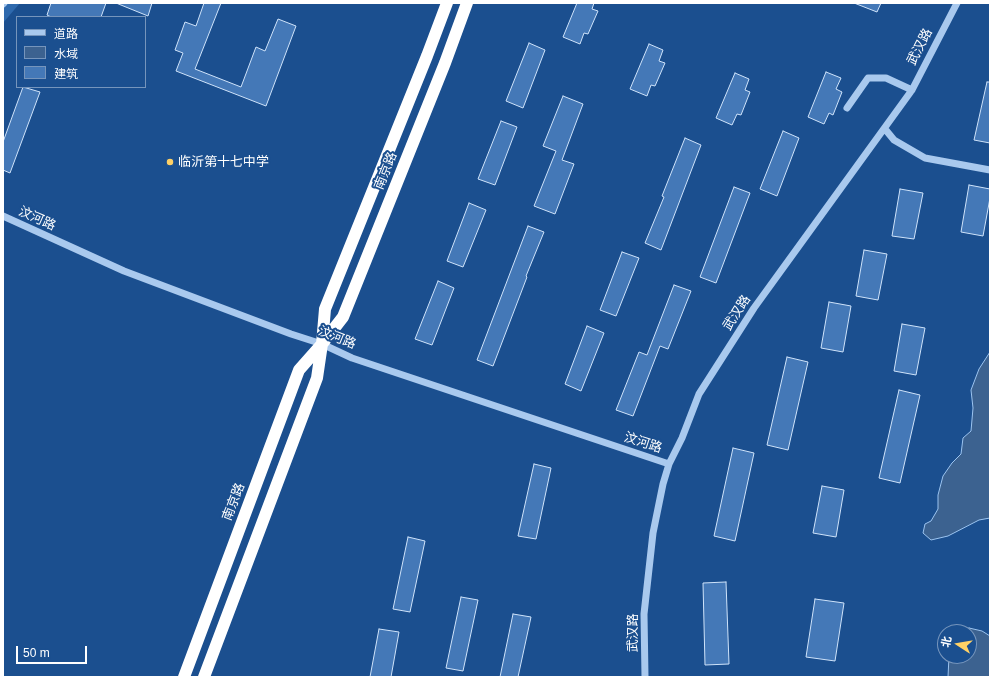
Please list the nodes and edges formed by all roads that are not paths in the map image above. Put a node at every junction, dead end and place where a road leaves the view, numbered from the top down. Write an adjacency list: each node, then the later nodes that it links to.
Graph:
1 (447, 3): 9 (highway, 南京路)
2 (467, 3): 9 (highway, 南京路)
3 (957, 3): 4 (street, 武汉路)
4 (912, 90): 5 (street); 6 (street, 武汉路)
5 (848, 108)
6 (885, 129): 7 (street); 10 (street, 武汉路)
7 (990, 170)
8 (3, 216): 9 (street, 汶河路)
9 (322, 344): 10 (street, 汶河路); 11 (highway, 南京路); 12 (highway, 南京路)
10 (669, 464): 13 (street, 武汉路)
11 (184, 677)
12 (204, 677)
13 (645, 677)

